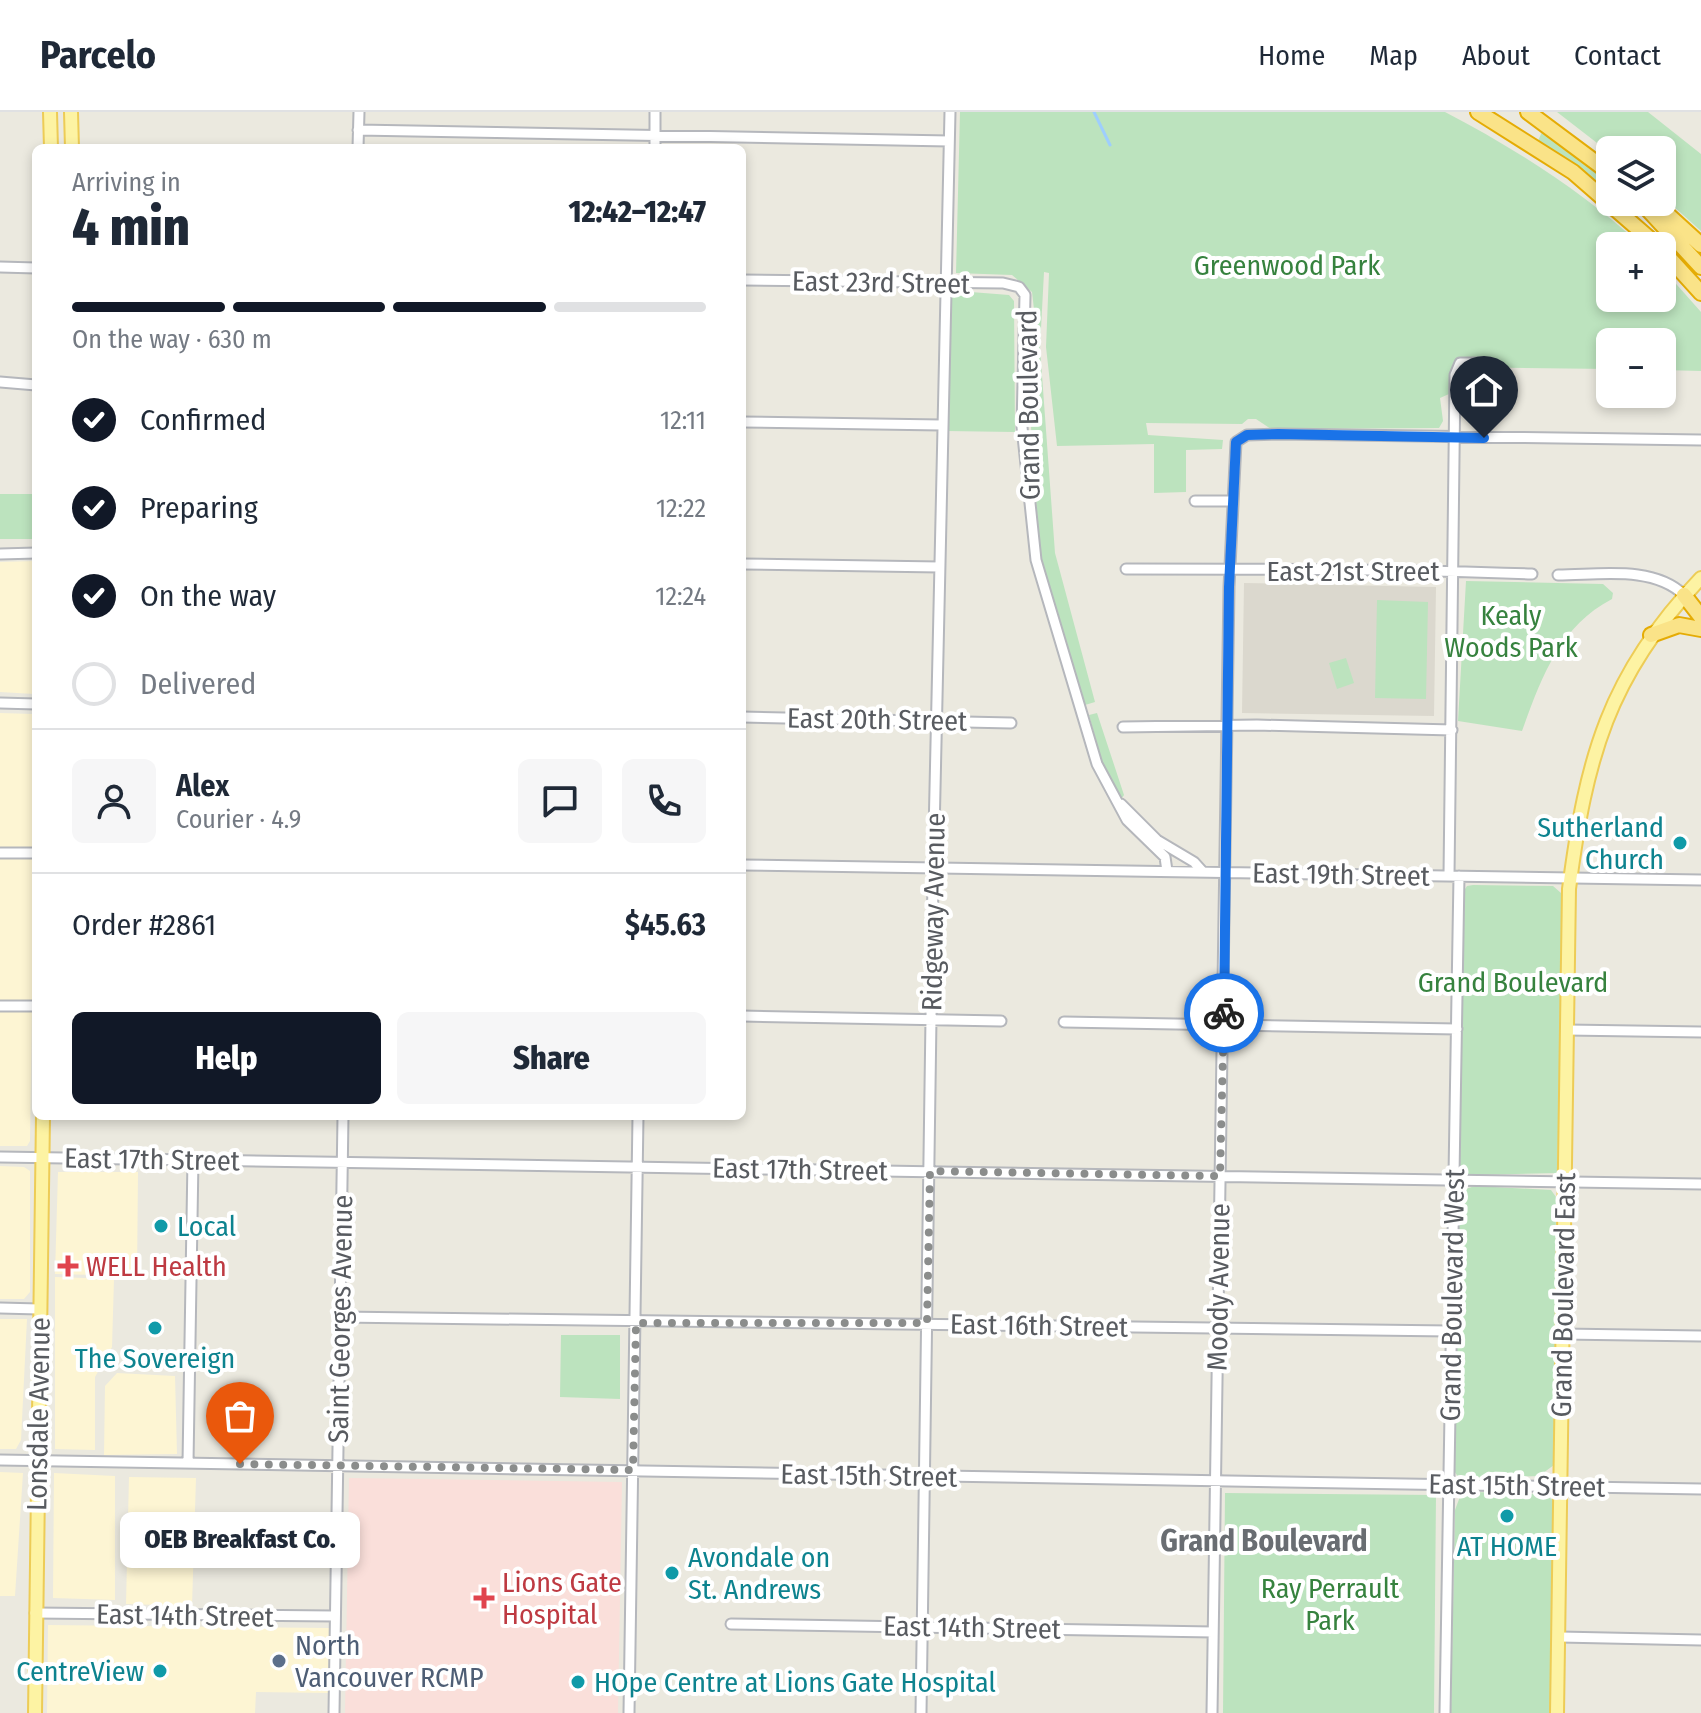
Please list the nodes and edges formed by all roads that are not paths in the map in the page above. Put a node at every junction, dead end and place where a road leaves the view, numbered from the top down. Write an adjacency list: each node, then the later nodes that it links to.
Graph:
1 (50, 112): 11 (main road)
2 (71, 112): 12 (main road)
3 (359, 112): 8 (street)
4 (655, 112): 9 (street)
5 (950, 112): 10 (street, Ridgeway Avenue)
6 (1478, 112): 18 (highway)
7 (1528, 112): 15 (highway)
8 (358, 130): 9 (street); 13 (street)
9 (655, 135): 10 (street); 14 (street)
10 (949, 141): 25 (street, Ridgeway Avenue)
11 (51, 144)
12 (72, 144)
13 (358, 144)
14 (655, 144)
15 (1596, 161)
16 (1654, 216): 22 (highway)
17 (1669, 216): 19 (highway)
18 (1642, 232)
19 (1701, 245)
20 (1676, 266): 27 (highway)
21 (0, 267): 23 (street)
22 (1701, 267)
23 (32, 268)
24 (746, 280): 25 (street, East 23rd Street)
25 (945, 283): 26 (street, East 23rd Street); 32 (street, Ridgeway Avenue)
26 (1019, 287): 59 (street, Grand Boulevard)
27 (1701, 293)
28 (1481, 363): 33 (street, Grand Boulevard West)
29 (0, 382): 30 (street)
30 (32, 385)
31 (746, 422): 32 (street)
32 (941, 425): 40 (street, Ridgeway Avenue)
33 (1453, 438): 34 (street); 36 (street, Moody Avenue); 42 (street, Grand Boulevard West)
34 (1701, 440)
35 (1195, 501): 36 (street)
36 (1232, 501): 43 (street, Moody Avenue)
37 (32, 553): 38 (street)
38 (0, 554)
39 (746, 564): 40 (street)
40 (939, 567): 54 (street, Ridgeway Avenue)
41 (1126, 569): 43 (street, East 21st Street)
42 (1452, 571): 43 (street, East 21st Street); 44 (street, East 21st Street); 58 (street, Grand Boulevard West)
43 (1230, 572): 56 (street, Moody Avenue)
44 (1532, 574)
45 (1558, 575): 47 (street)
46 (1701, 578): 47 (main road, Grand Boulevard East)
47 (1684, 595): 48 (highway); 50 (main road, Grand Boulevard East)
48 (1701, 617)
49 (1701, 629): 50 (highway)
50 (1651, 635): 68 (main road, Grand Boulevard East)
51 (0, 703): 52 (street)
52 (32, 704)
53 (746, 717): 54 (street, East 20th Street)
54 (936, 720): 55 (street, East 20th Street); 63 (street, Ridgeway Avenue)
55 (1011, 723)
56 (1227, 726): 57 (street); 58 (street); 66 (street, Moody Avenue)
57 (1123, 727)
58 (1452, 730): 67 (street, Grand Boulevard West)
59 (1116, 799): 64 (street, Grand Boulevard); 65 (street, Grand Boulevard)
60 (0, 853): 61 (street)
61 (32, 853)
62 (746, 865): 63 (street, East 19th Street)
63 (933, 867): 64 (street, East 19th Street); 73 (street, Ridgeway Avenue)
64 (1167, 871): 65 (street, East 19th Street)
65 (1203, 872): 66 (street, East 19th Street)
66 (1225, 872): 67 (street, East 19th Street); 76 (street, Moody Avenue)
67 (1454, 876): 68 (street, East 19th Street); 77 (street, Grand Boulevard West)
68 (1571, 878): 69 (street, East 19th Street); 78 (main road, Grand Boulevard East)
69 (1701, 880)
70 (0, 1006): 71 (street)
71 (32, 1006)
72 (746, 1016): 73 (street)
73 (932, 1020): 74 (street); 88 (street, Ridgeway Avenue)
74 (1001, 1021)
75 (1064, 1022): 76 (street)
76 (1224, 1024): 77 (street); 89 (street, Moody Avenue)
77 (1457, 1029): 90 (street, Grand Boulevard West)
78 (1567, 1030): 79 (street); 91 (main road, Grand Boulevard East)
79 (1701, 1032)
80 (43, 1120): 84 (main road, Lonsdale Avenue)
81 (343, 1120): 86 (street, Saint Georges Avenue)
82 (638, 1120): 87 (street)
83 (0, 1157): 84 (street, East 17th Street)
84 (42, 1158): 85 (street, East 17th Street); 94 (main road, Lonsdale Avenue)
85 (193, 1159): 86 (street, East 17th Street); 104 (street)
86 (342, 1162): 87 (street, East 17th Street); 95 (street, Saint Georges Avenue)
87 (638, 1167): 88 (street, East 17th Street); 96 (street)
88 (930, 1171): 89 (street, East 17th Street); 97 (street, Ridgeway Avenue)
89 (1220, 1176): 90 (street, East 17th Street); 98 (street, Moody Avenue)
90 (1454, 1179): 91 (street, East 17th Street); 99 (street, Grand Boulevard West)
91 (1565, 1181): 92 (street, East 17th Street); 100 (main road, Grand Boulevard East)
92 (1701, 1184)
93 (0, 1308): 94 (street)
94 (39, 1309): 103 (main road, Lonsdale Avenue)
95 (340, 1317): 96 (street, East 16th Street); 105 (street, Saint Georges Avenue)
96 (636, 1323): 97 (street, East 16th Street); 106 (street)
97 (927, 1323): 98 (street, East 16th Street); 107 (street, Ridgeway Avenue)
98 (1218, 1328): 99 (street, East 16th Street); 108 (street, Moody Avenue)
99 (1450, 1331): 109 (street, Grand Boulevard West)
100 (1562, 1334): 101 (street); 110 (main road, Grand Boulevard East)
101 (1701, 1336)
102 (0, 1460): 103 (street, East 15th Street)
103 (38, 1461): 104 (street, East 15th Street); 112 (main road, Lonsdale Avenue)
104 (188, 1463): 105 (street, East 15th Street)
105 (338, 1466): 106 (street, East 15th Street); 113 (street, Saint Georges Avenue)
106 (633, 1470): 107 (street, East 15th Street); 121 (street)
107 (925, 1475): 108 (street, East 15th Street); 115 (street, Ridgeway Avenue)
108 (1216, 1480): 109 (street, East 15th Street); 116 (street, Moody Avenue)
109 (1448, 1484): 110 (street, East 15th Street); 124 (street, Grand Boulevard West)
110 (1559, 1486): 111 (street, East 15th Street); 117 (main road, Grand Boulevard East)
111 (1701, 1489)
112 (35, 1613): 113 (street, East 14th Street); 119 (main road, Lonsdale Avenue)
113 (334, 1616): 120 (street, Saint Georges Avenue)
114 (731, 1624): 115 (street, East 14th Street)
115 (924, 1626): 116 (street, East 14th Street); 122 (street, Ridgeway Avenue)
116 (1213, 1632): 123 (street, Moody Avenue)
117 (1560, 1637): 118 (street); 125 (main road, Grand Boulevard East)
118 (1701, 1640)
119 (35, 1713)
120 (334, 1713)
121 (629, 1713)
122 (921, 1713)
123 (1212, 1713)
124 (1445, 1713)
125 (1557, 1713)

